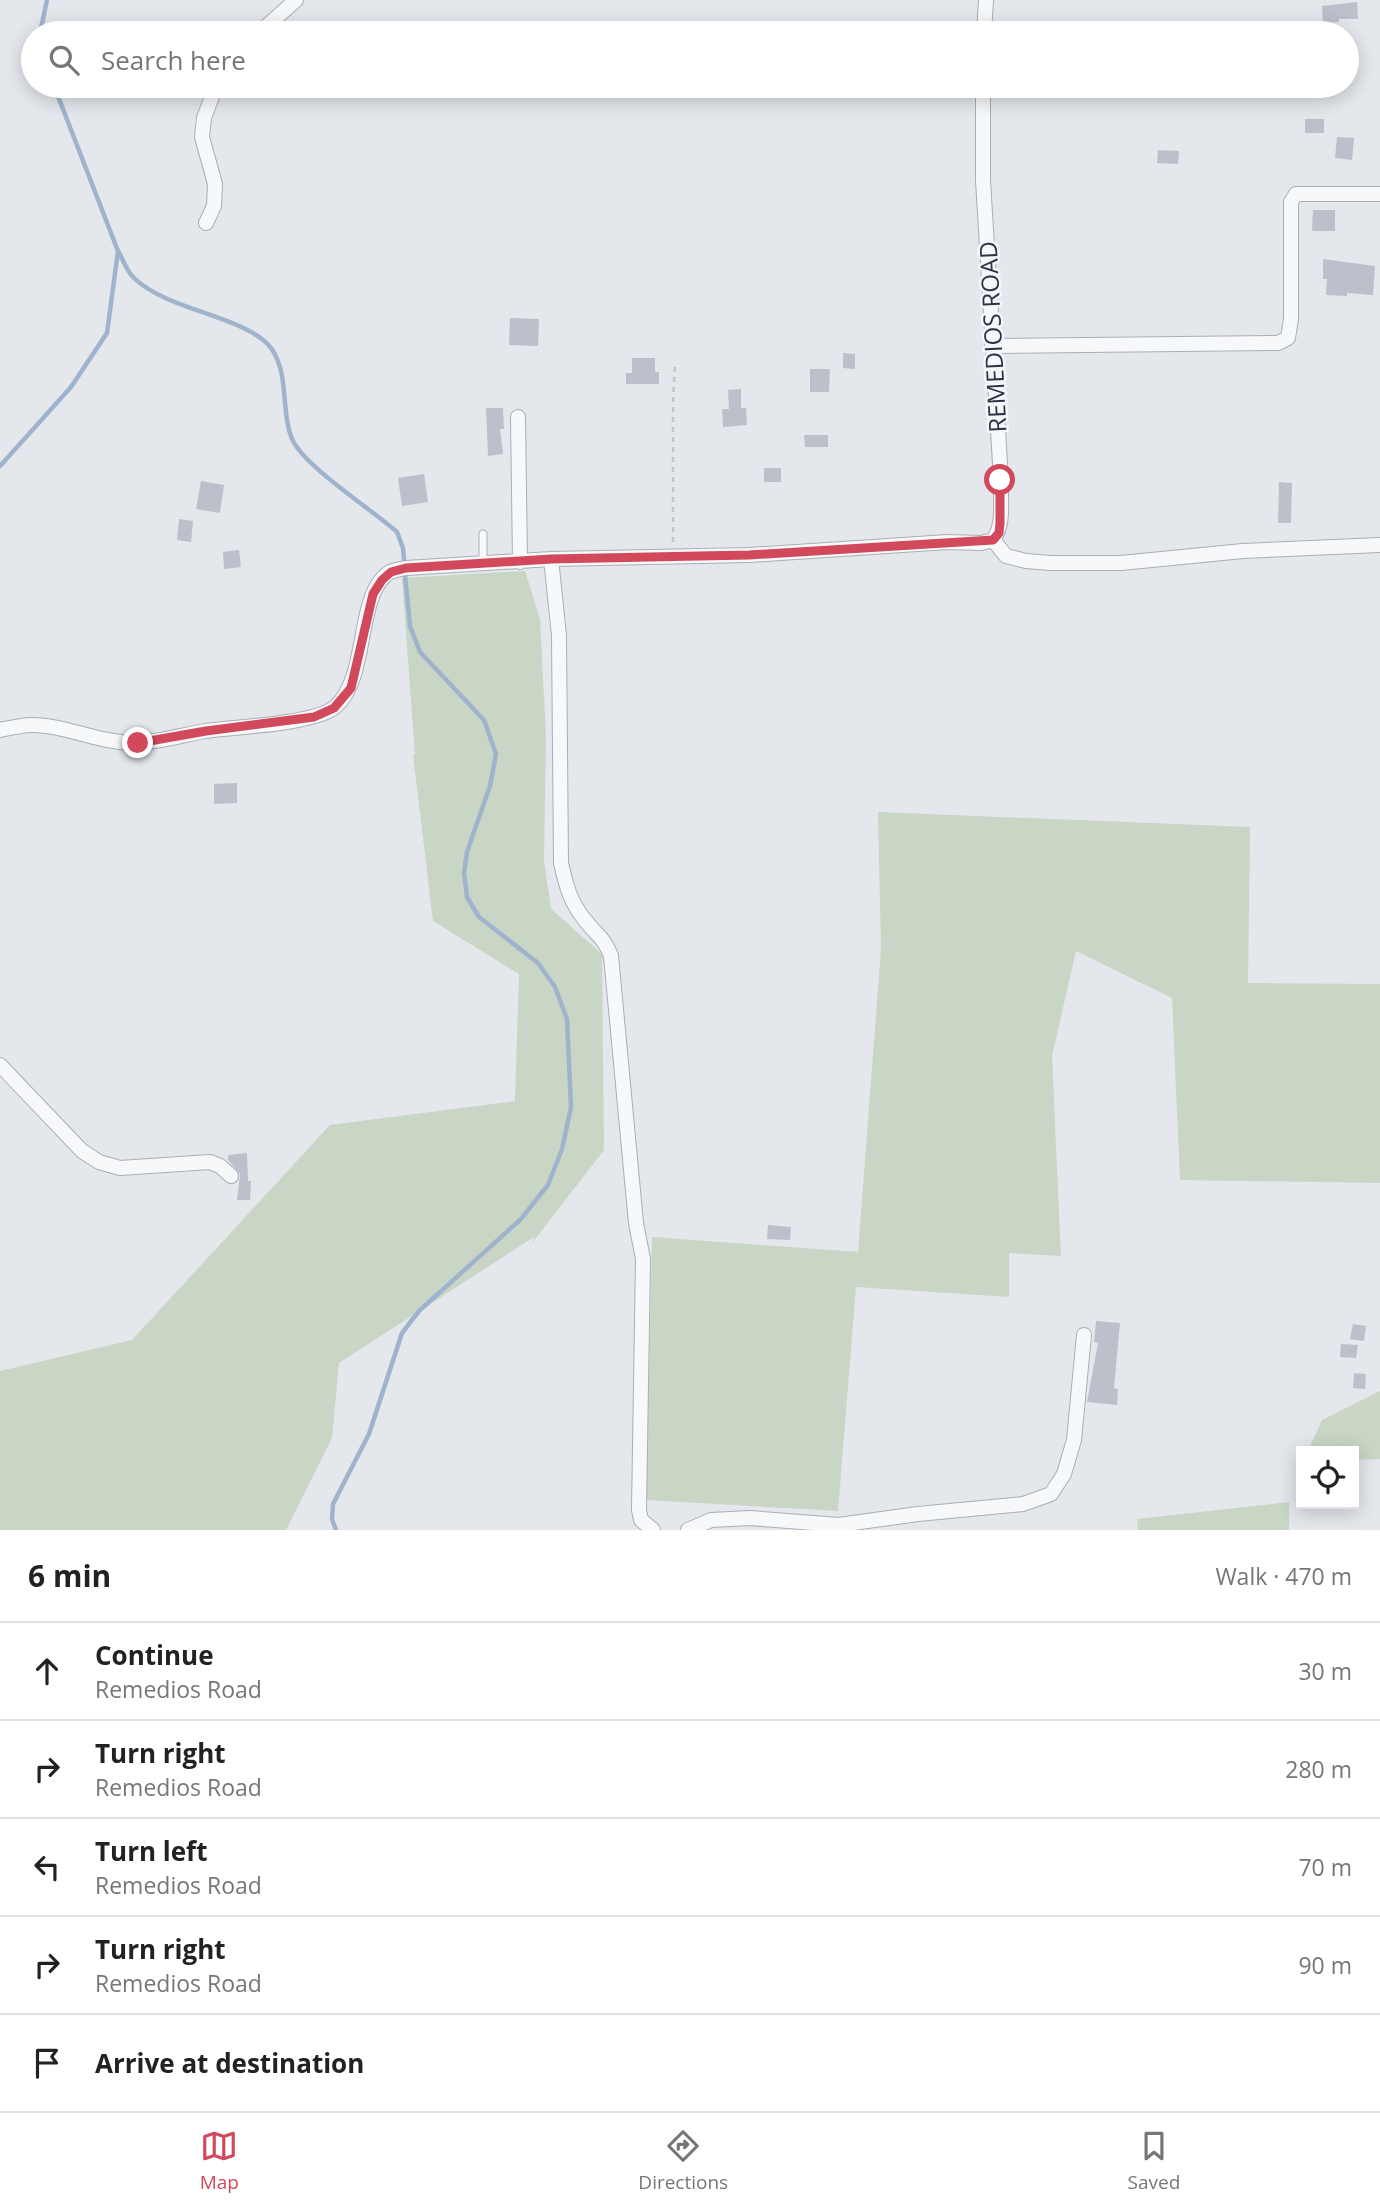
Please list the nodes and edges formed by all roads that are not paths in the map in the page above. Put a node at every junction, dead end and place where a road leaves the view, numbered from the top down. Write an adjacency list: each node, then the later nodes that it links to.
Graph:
1 (296, 0): 3 (street)
2 (986, 0): 4 (street)
3 (272, 21)
4 (985, 21)
5 (212, 98): 8 (street)
6 (983, 98): 9 (street, REMEDIOS ROAD)
7 (1380, 194): 9 (street)
8 (206, 223)
9 (992, 346): 12 (street, REMEDIOS ROAD)
10 (519, 417): 15 (street)
11 (483, 534): 16 (lane)
12 (993, 540): 13 (street); 14 (street)
13 (1380, 545)
14 (551, 559): 15 (street); 21 (street)
15 (520, 562): 16 (street)
16 (483, 563): 17 (street)
17 (0, 730)
18 (0, 1065): 19 (street)
19 (231, 1176)
20 (1084, 1335): 22 (street)
21 (653, 1530)
22 (688, 1530)

